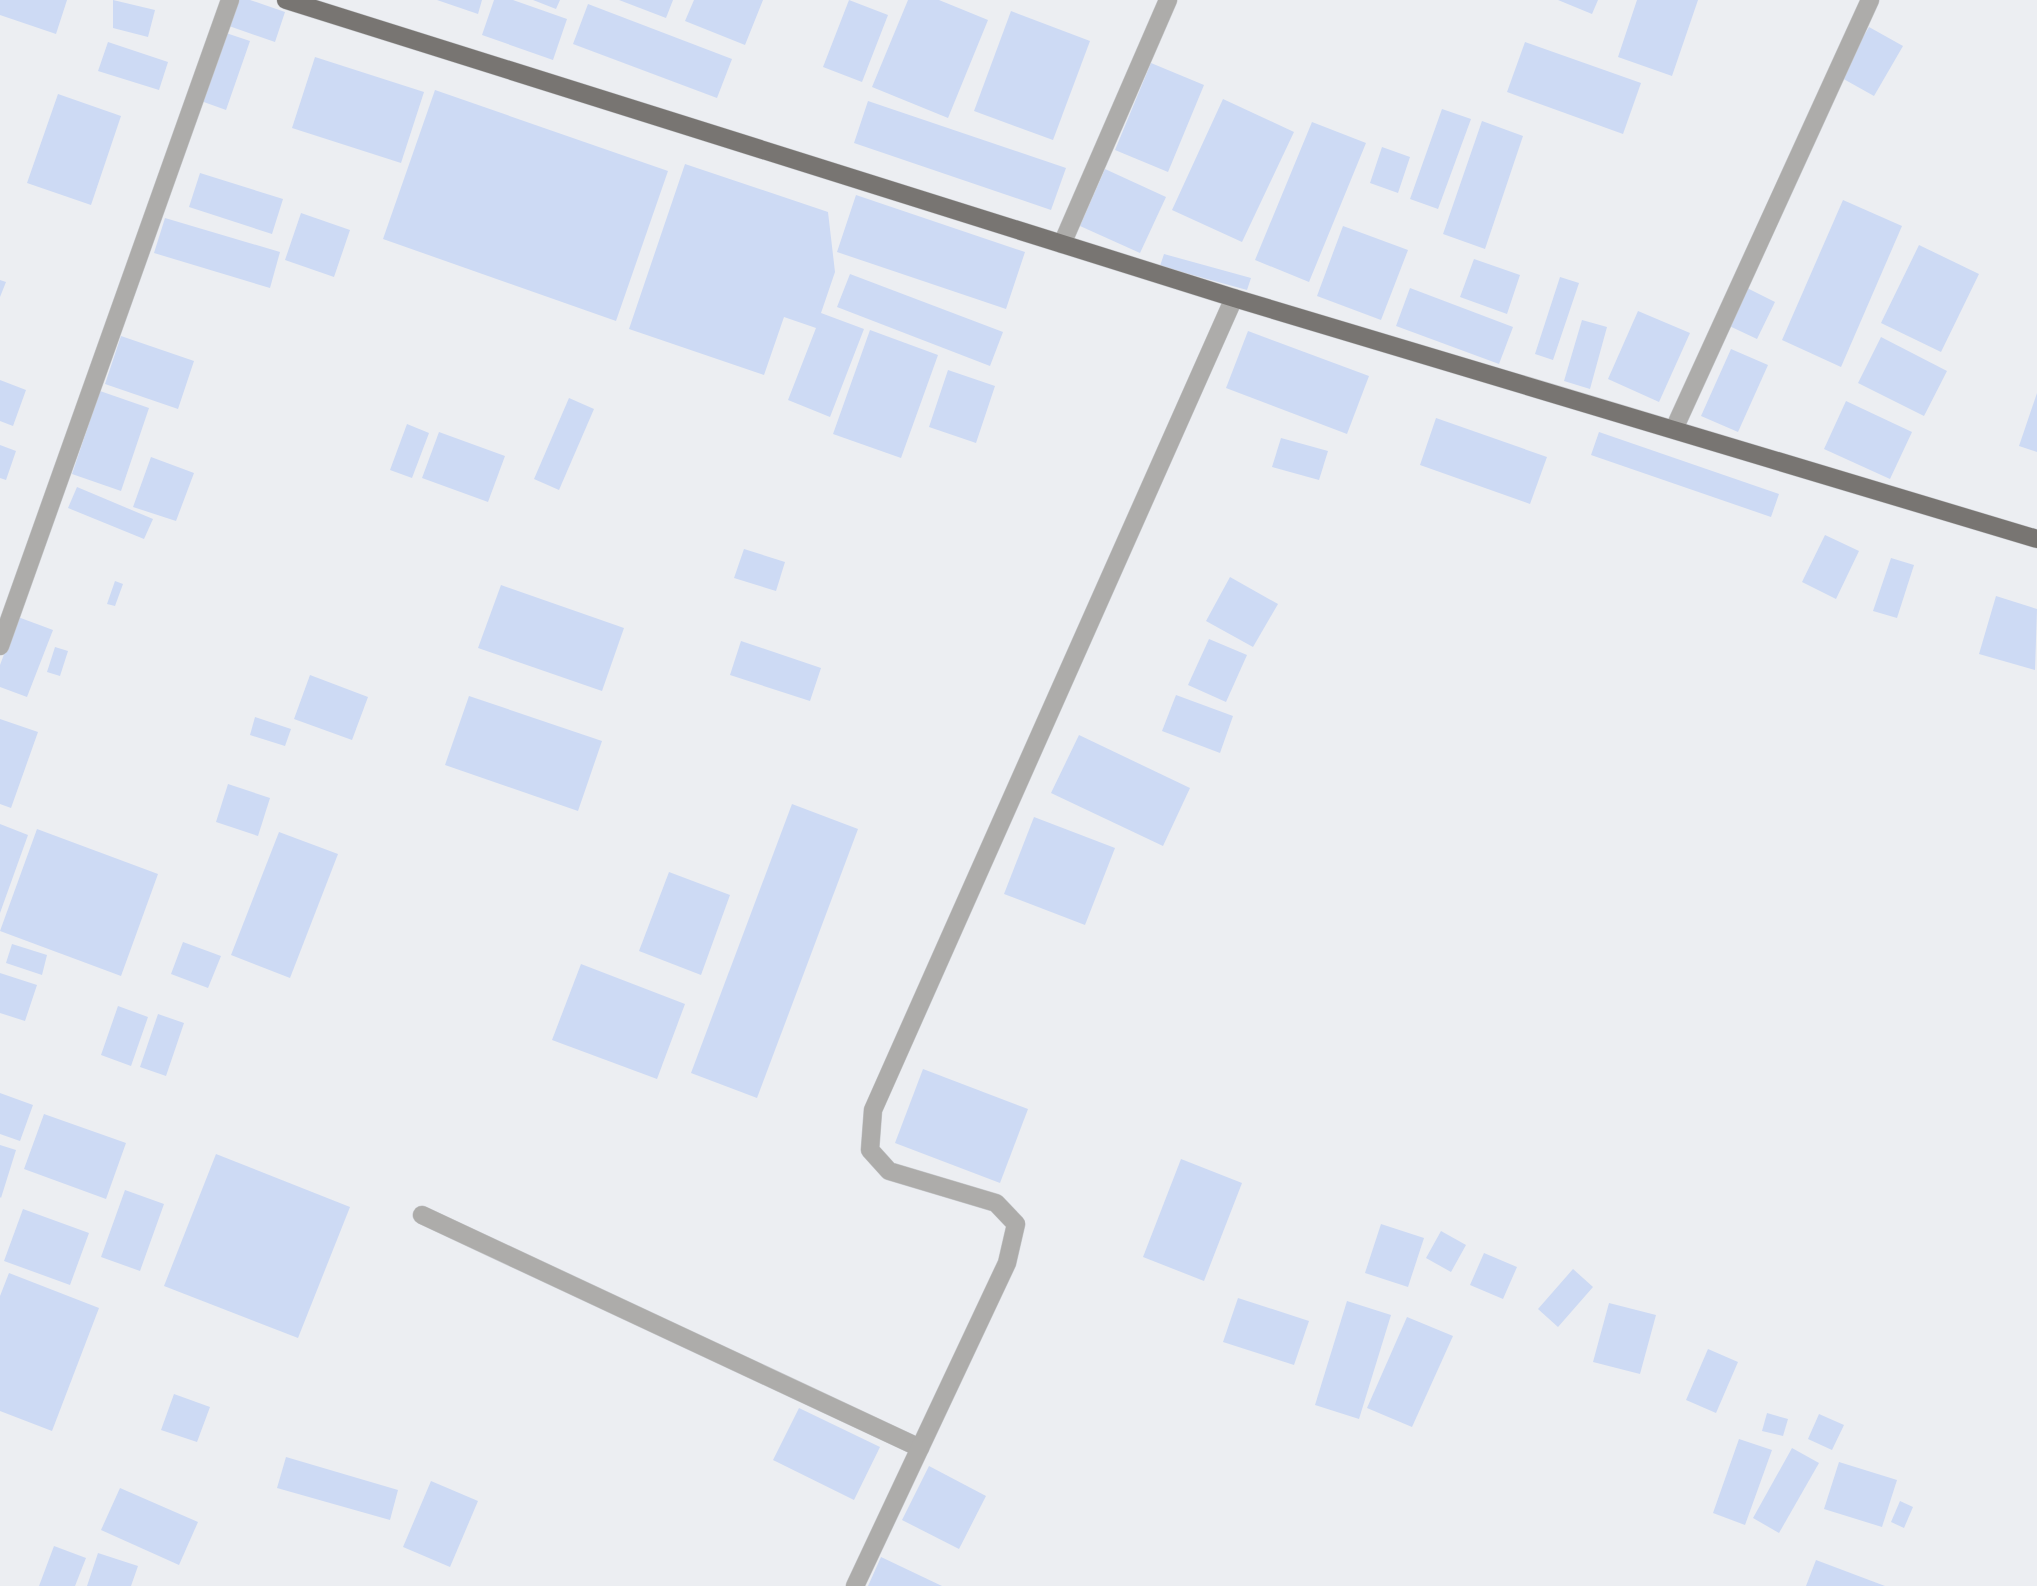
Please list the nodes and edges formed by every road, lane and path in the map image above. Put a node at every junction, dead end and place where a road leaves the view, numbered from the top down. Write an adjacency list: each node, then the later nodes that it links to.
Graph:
1 (230, 0): 9 (street)
2 (286, 0): 5 (main road)
3 (1168, 0): 5 (street)
4 (1870, 0): 7 (street)
5 (1062, 244): 6 (main road)
6 (1234, 298): 7 (main road); 11 (street)
7 (1674, 429): 8 (main road)
8 (2037, 539)
9 (0, 646)
10 (422, 1215): 11 (street)
11 (920, 1448): 12 (street)
12 (855, 1586)

